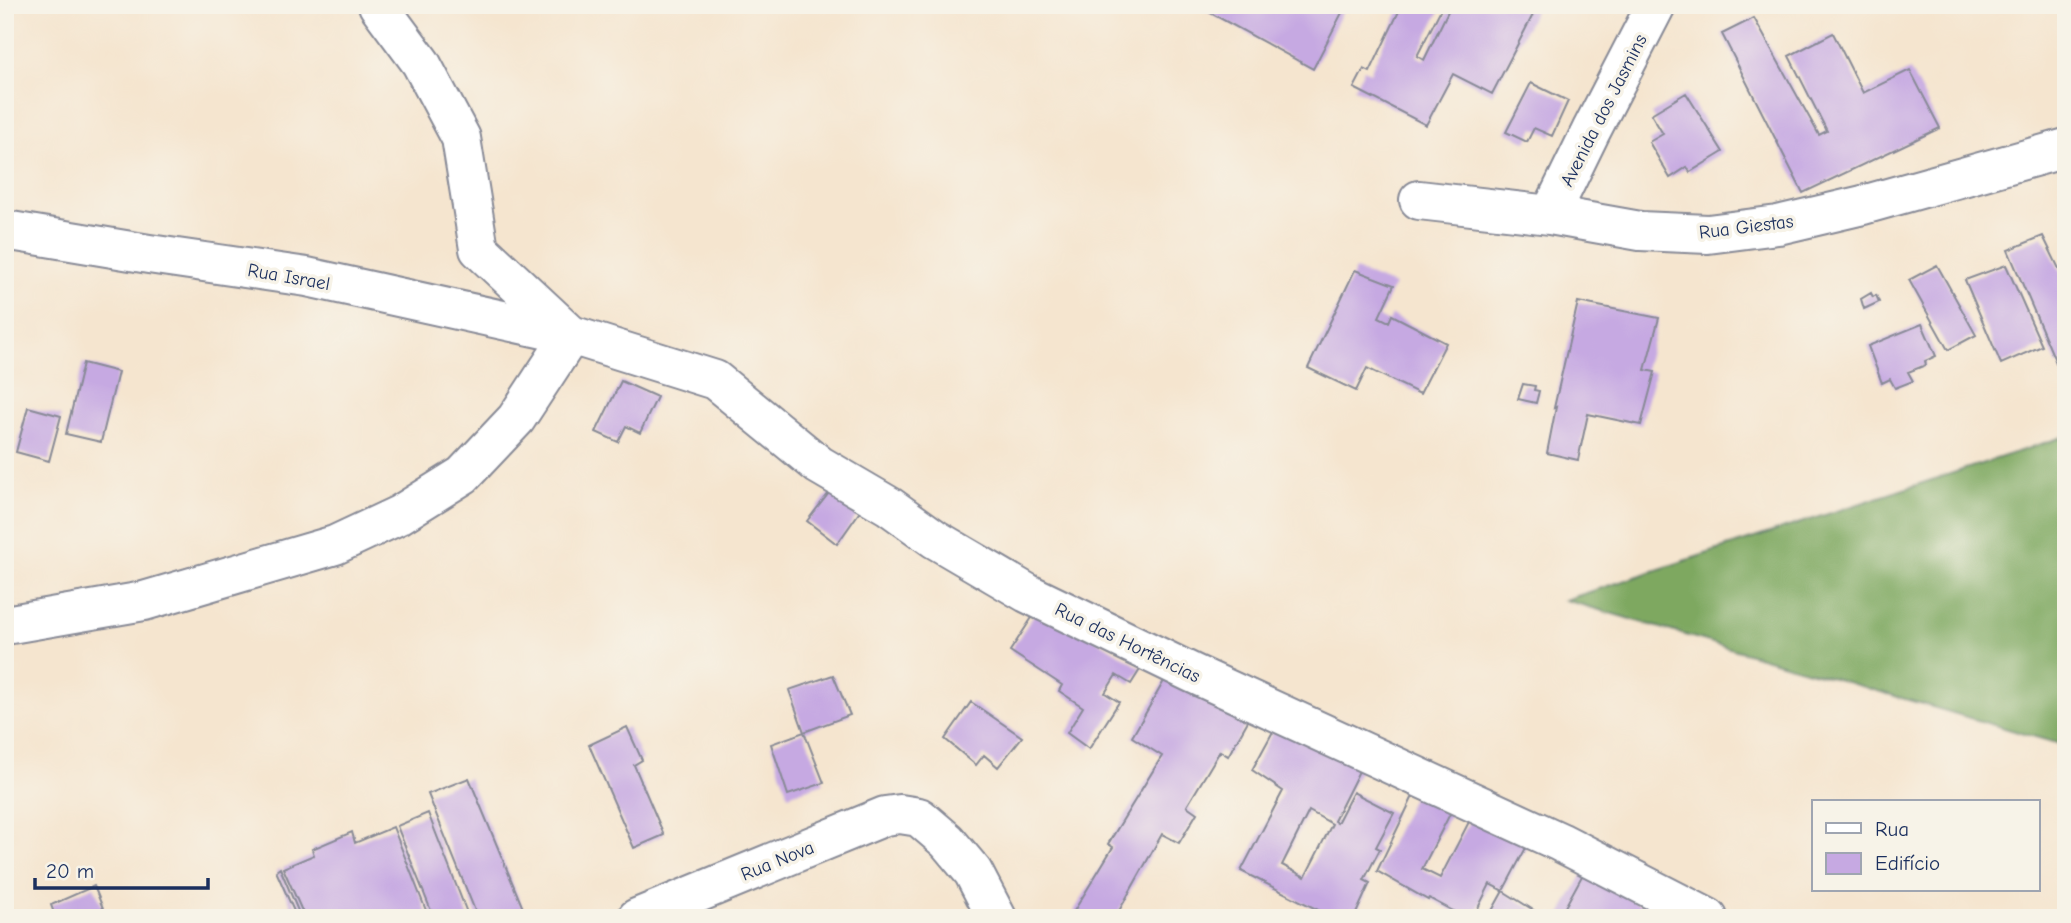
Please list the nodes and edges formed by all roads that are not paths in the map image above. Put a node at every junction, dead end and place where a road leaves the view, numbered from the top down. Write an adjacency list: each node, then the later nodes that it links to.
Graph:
1 (377, 5): 7 (street)
2 (1645, 9): 5 (street, Avenida dos Jasmins)
3 (2066, 148): 5 (street, Rua Giestas)
4 (1419, 200): 5 (street, Rua Giestas)
5 (1550, 215)
6 (5, 230): 7 (street, Rua Israel)
7 (571, 335): 8 (street); 11 (street, Rua das Hortências)
8 (5, 625)
9 (637, 918): 10 (street, Rua Nova)
10 (997, 918)
11 (1708, 918)

